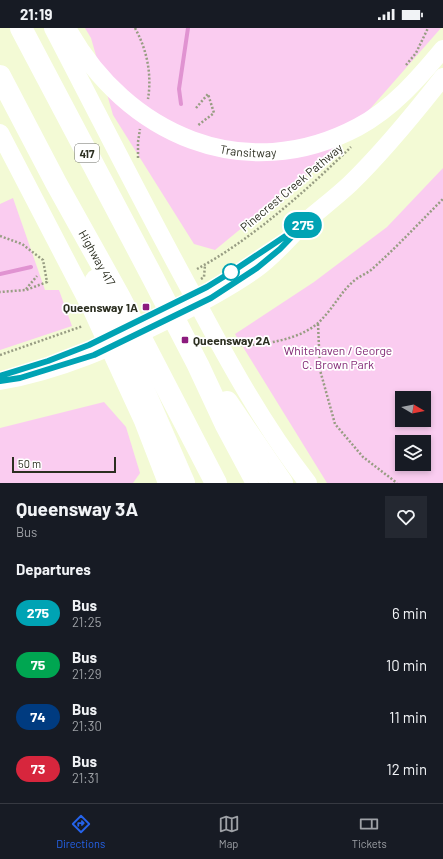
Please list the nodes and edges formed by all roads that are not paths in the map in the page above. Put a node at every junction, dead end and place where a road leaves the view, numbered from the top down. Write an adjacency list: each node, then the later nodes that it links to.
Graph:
1 (21, 28): 10 (highway, 417)
2 (53, 28): 19 (lane)
3 (67, 28): 4 (lane, Transitway)
4 (443, 49)
5 (0, 76): 9 (highway)
6 (443, 77): 8 (lane)
7 (0, 133): 9 (lane)
8 (305, 223): 11 (lane); 12 (lane)
9 (105, 302): 13 (highway)
10 (198, 365): 17 (highway, 417); 18 (highway)
11 (0, 376)
12 (0, 381)
13 (147, 390): 14 (lane); 15 (highway); 16 (highway)
14 (167, 483)
15 (184, 483)
16 (216, 483)
17 (257, 483)
18 (282, 483)
19 (308, 483)

